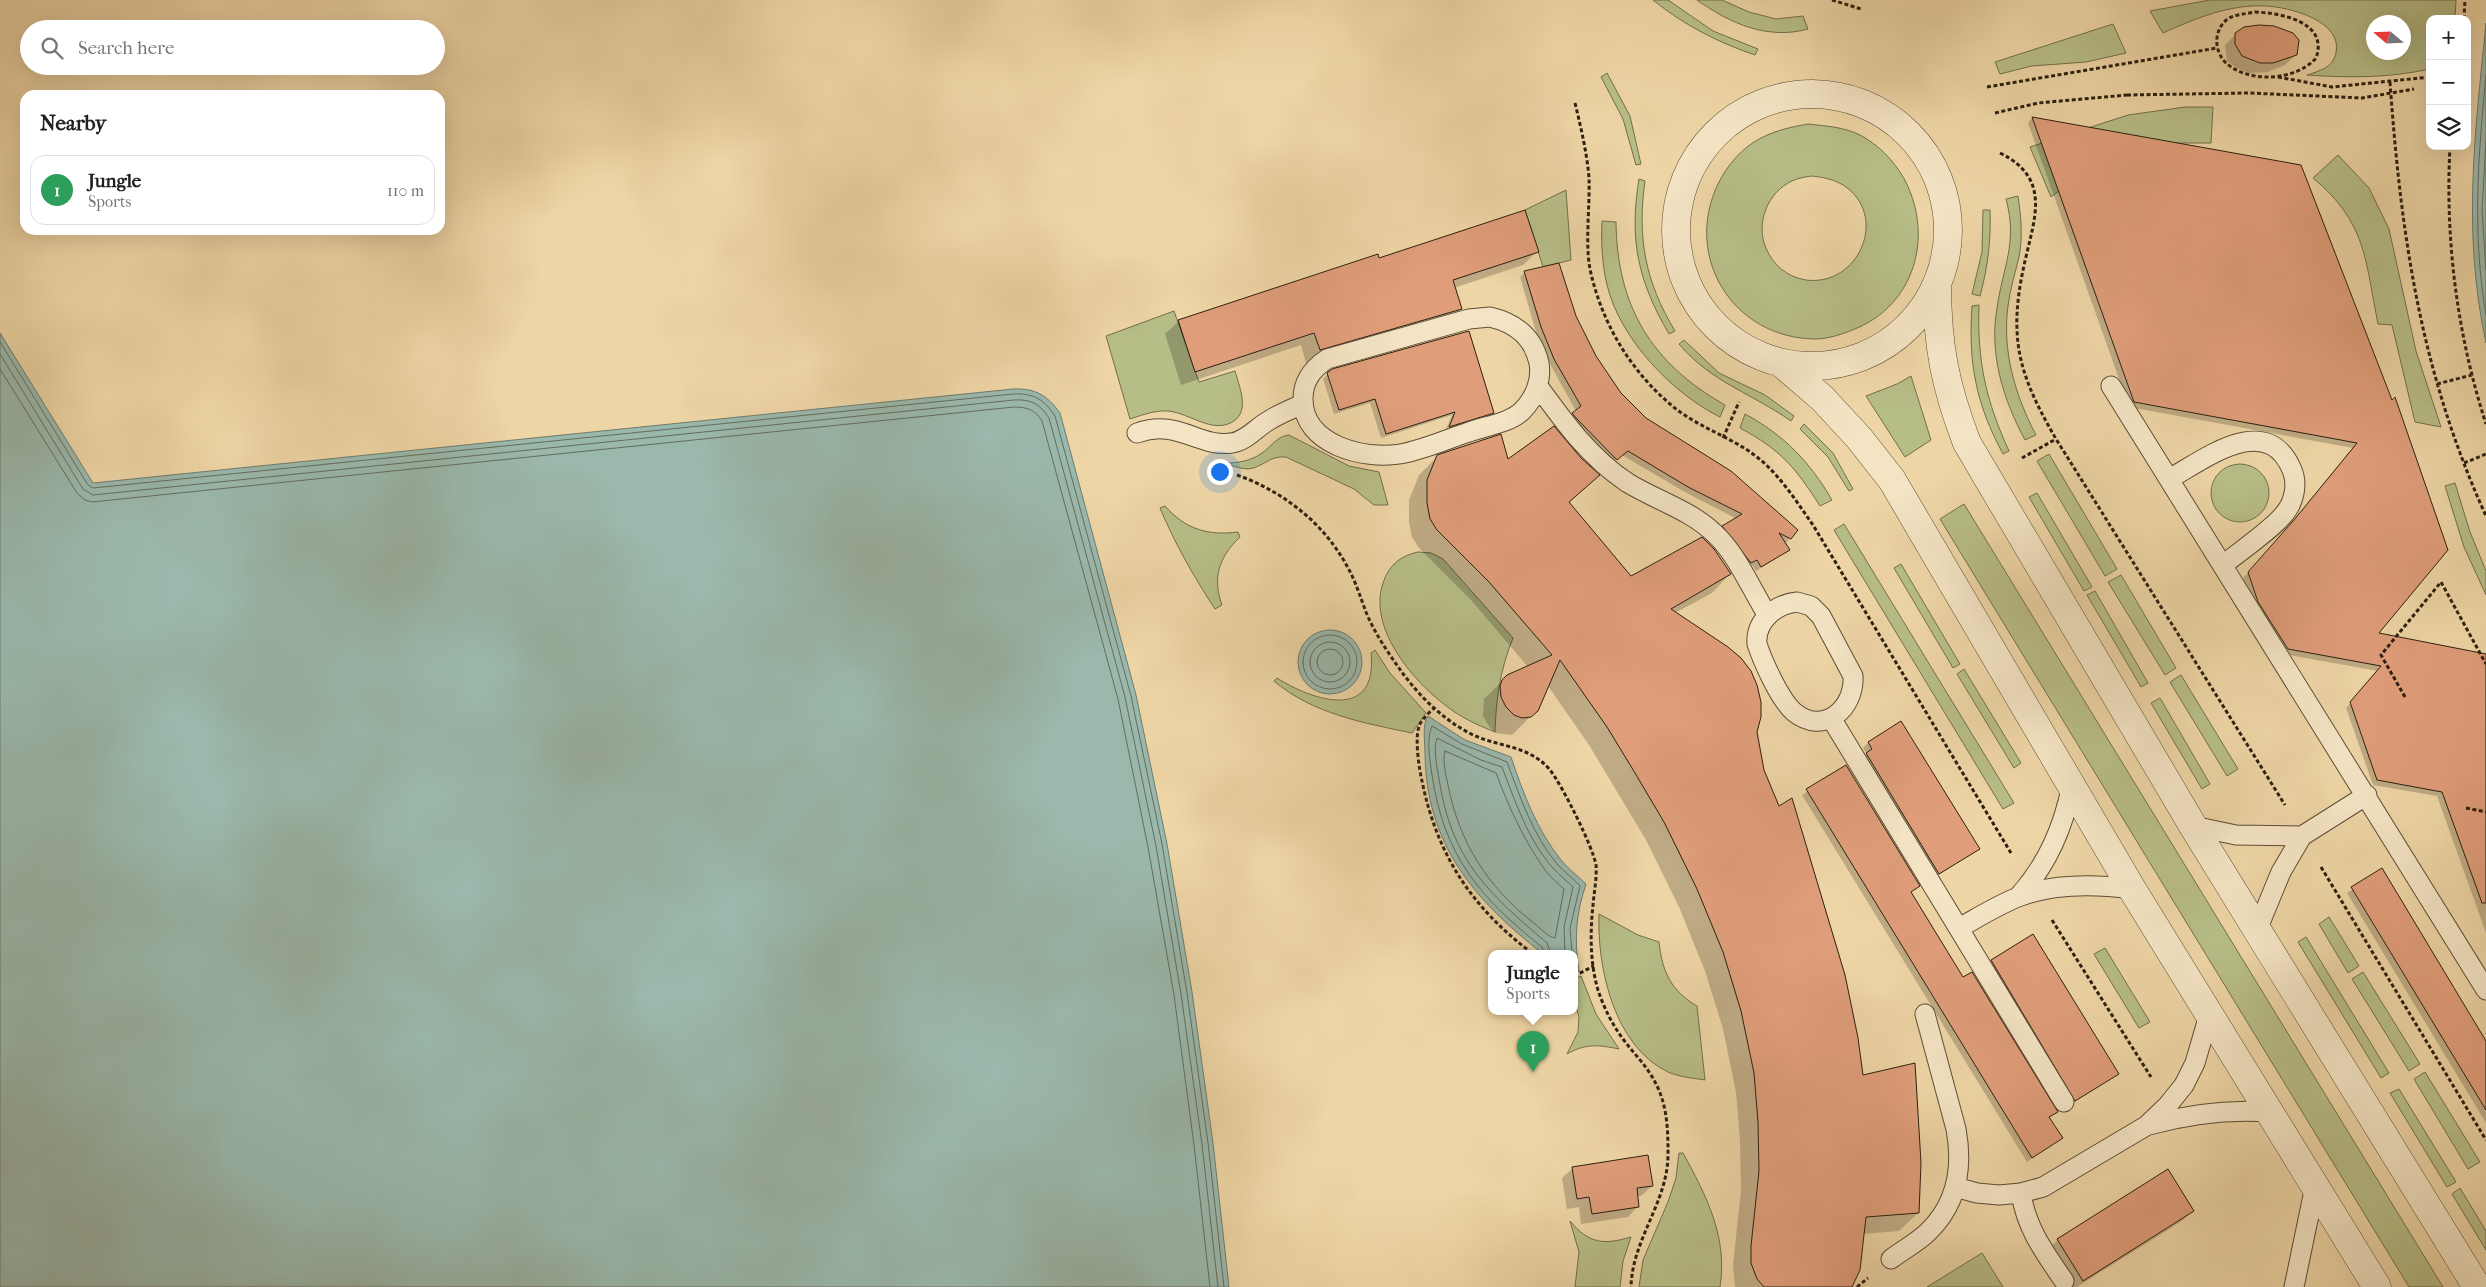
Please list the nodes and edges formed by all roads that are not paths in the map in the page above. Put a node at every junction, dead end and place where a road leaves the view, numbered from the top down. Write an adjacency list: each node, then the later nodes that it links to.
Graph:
1 (1937, 283): 2 (street); 2 (street); 13 (street)
2 (1781, 363): 11 (street)
3 (1538, 386): 5 (lane); 5 (lane); 9 (lane)
4 (2111, 386): 7 (lane)
5 (1303, 404): 6 (lane)
6 (1137, 433)
7 (2169, 479): 8 (lane); 8 (lane)
8 (2223, 565): 12 (lane)
9 (1768, 616): 10 (lane); 10 (lane)
10 (1831, 718): 17 (lane)
11 (2072, 785): 15 (street); 16 (lane)
12 (2367, 795): 14 (lane); 19 (lane)
13 (2193, 826): 14 (lane); 18 (street)
14 (2302, 836): 18 (lane)
15 (2132, 889): 16 (lane); 21 (street)
16 (2028, 891): 17 (lane)
17 (1958, 928): 22 (lane)
18 (2257, 930): 32 (street)
19 (2486, 990)
20 (1925, 1014): 26 (lane)
21 (2209, 1015): 23 (street); 24 (lane)
22 (2064, 1102)
23 (2270, 1112): 24 (lane); 25 (street)
24 (2146, 1126): 27 (lane)
25 (2315, 1186): 30 (lane); 31 (street)
26 (1955, 1187): 27 (lane); 28 (lane)
27 (2021, 1193): 29 (lane)
28 (1891, 1259)
29 (2064, 1281)
30 (2294, 1287)
31 (2377, 1287)
32 (2477, 1287)

